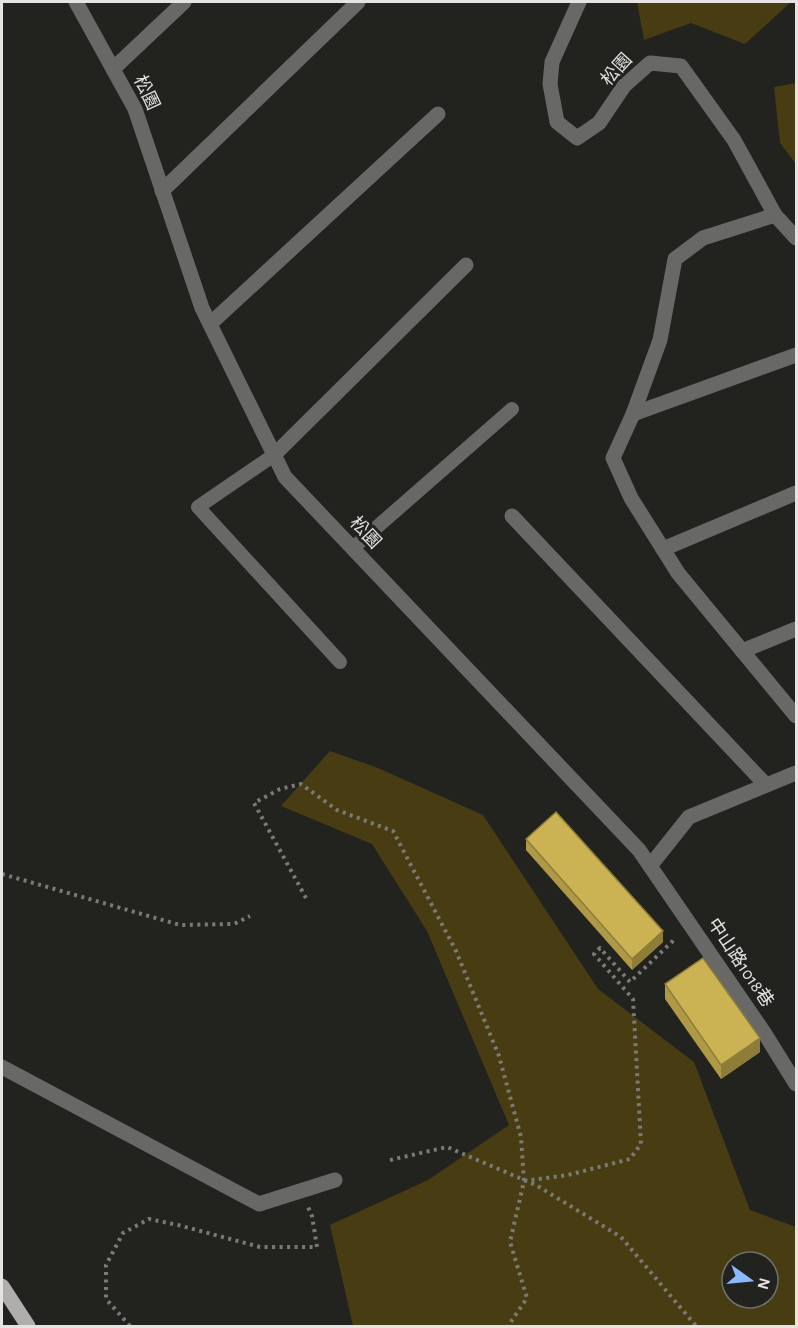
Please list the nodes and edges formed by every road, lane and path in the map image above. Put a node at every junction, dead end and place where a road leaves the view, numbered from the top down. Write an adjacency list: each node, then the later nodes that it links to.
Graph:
1 (76, 2): 5 (street, 松園)
2 (184, 2): 5 (street)
3 (358, 2): 7 (street)
4 (579, 2): 8 (street, 松園)
5 (113, 69): 7 (street, 松園)
6 (438, 114): 11 (street)
7 (162, 191): 11 (street, 松園)
8 (775, 214): 9 (street, 松園); 14 (street)
9 (796, 238)
10 (466, 265): 15 (street)
11 (210, 324): 15 (street, 松園)
12 (796, 355): 14 (street)
13 (512, 409): 18 (lane)
14 (633, 414): 19 (street)
15 (274, 455): 18 (street, 松園); 22 (lane)
16 (796, 493): 19 (street)
17 (512, 516): 25 (street)
18 (352, 548): 26 (street, 松園)
19 (663, 549): 21 (street)
20 (796, 629): 21 (street)
21 (742, 651): 23 (street)
22 (340, 662)
23 (796, 716)
24 (796, 773): 25 (street)
25 (766, 785): 26 (street)
26 (650, 866): 30 (street, 中山路1018巷)
27 (2, 874): 29 (path)
28 (306, 898): 35 (path)
29 (250, 916)
30 (690, 925): 32 (street, 中山路1018巷); 35 (path)
31 (2, 1067): 36 (street)
32 (796, 1084)
33 (390, 1160): 35 (path)
34 (334, 1180): 36 (street)
35 (524, 1180): 40 (path); 41 (path)
36 (301, 1190): 39 (path)
37 (2, 1286): 38 (main road)
38 (28, 1326)
39 (130, 1326)
40 (508, 1326)
41 (696, 1326)

